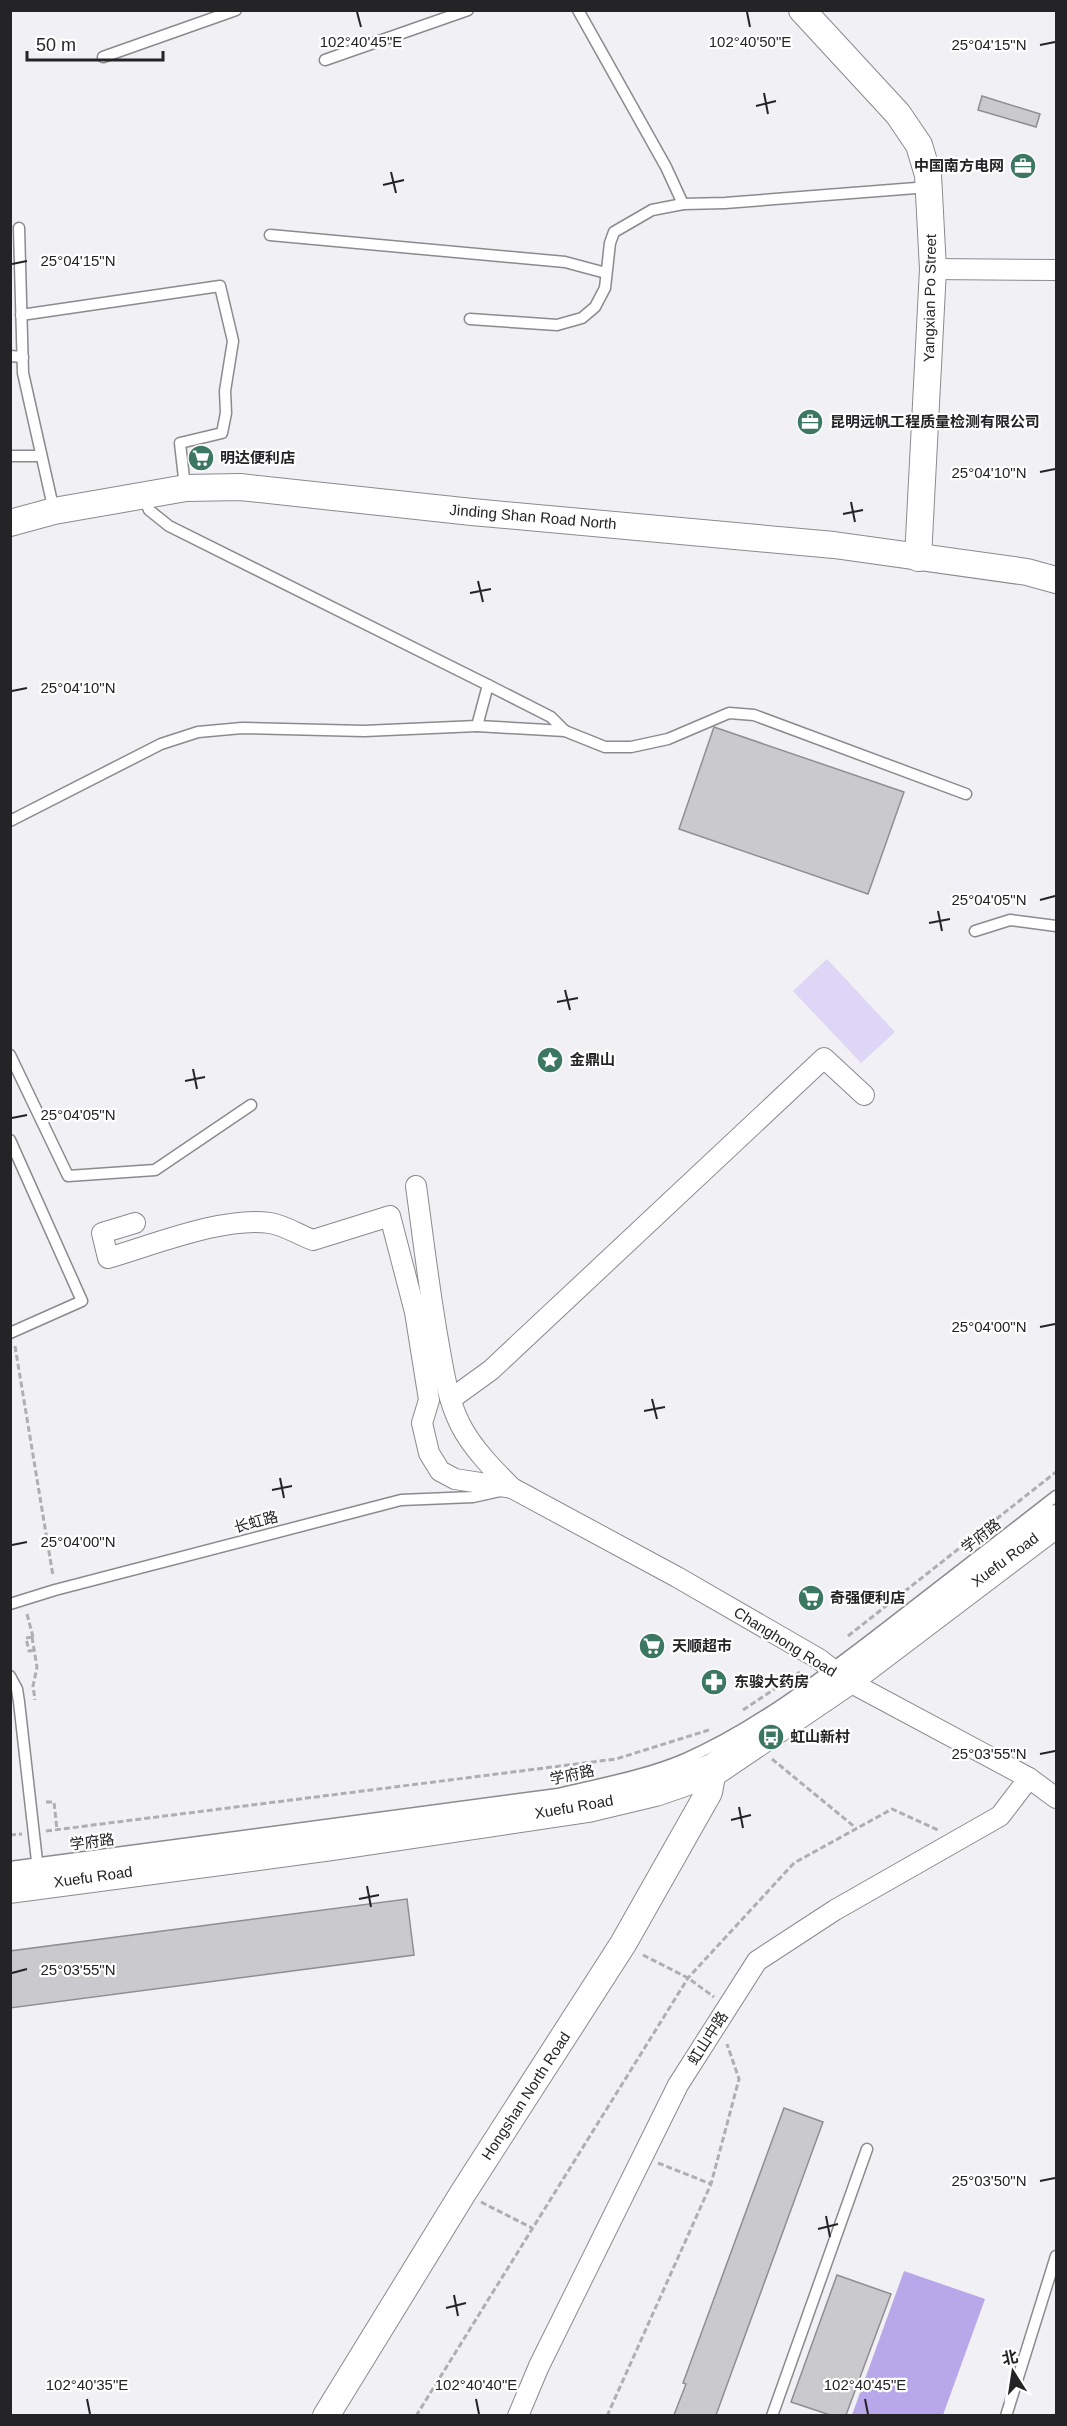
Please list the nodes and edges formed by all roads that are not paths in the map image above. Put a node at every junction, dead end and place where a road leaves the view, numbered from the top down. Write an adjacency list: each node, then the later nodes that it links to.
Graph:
1 (236, 10): 5 (lane)
2 (468, 10): 6 (lane)
3 (578, 10): 8 (lane)
4 (802, 10): 7 (street, Yangxian Po Street)
5 (103, 57)
6 (325, 60)
7 (929, 187): 8 (lane); 11 (street, Yangxian Po Street)
8 (683, 204): 13 (lane)
9 (19, 228): 14 (lane)
10 (270, 235): 13 (lane)
11 (933, 269): 12 (street); 24 (street, Yangxian Po Street)
12 (1056, 270)
13 (606, 273): 15 (lane)
14 (21, 315): 17 (lane); 20 (lane)
15 (470, 319)
16 (10, 356): 17 (lane)
17 (22, 357): 19 (lane)
18 (10, 456): 19 (lane)
19 (41, 456): 22 (lane)
20 (186, 488): 21 (street, Jinding Shan Road North); 24 (street, Jinding Shan Road North)
21 (143, 495): 22 (street, Jinding Shan Road North); 26 (lane)
22 (54, 511): 23 (street, Jinding Shan Road North)
23 (10, 524)
24 (918, 558): 25 (street, Jinding Shan Road North)
25 (1056, 580)
26 (488, 685): 27 (lane); 28 (lane)
27 (477, 726): 28 (lane); 30 (lane)
28 (565, 731): 29 (lane)
29 (966, 794)
30 (10, 821)
31 (1056, 926): 32 (lane)
32 (975, 931)
33 (10, 1055): 35 (lane)
34 (864, 1095): 40 (street)
35 (251, 1105)
36 (10, 1140): 39 (lane)
37 (416, 1185): 40 (street)
38 (135, 1223): 41 (street)
39 (11, 1333)
40 (451, 1399): 41 (street)
41 (512, 1488): 44 (lane, 长虹路); 45 (street, Changhong Road)
42 (1056, 1496): 45 (lane, 学府路)
43 (1056, 1521): 45 (main road, Xuefu Road)
44 (10, 1604)
45 (832, 1669): 47 (main road, Xuefu Road); 48 (street, Changhong Road); 51 (lane, 学府路)
46 (10, 1676): 51 (lane)
47 (713, 1770): 51 (main road, Xuefu Road); 54 (street, Hongshan North Road)
48 (1029, 1778): 49 (street, Changhong Road); 55 (street, 虹山中路)
49 (1056, 1798)
50 (10, 1867): 51 (lane, 学府路)
51 (29, 1878)
52 (867, 2149): 56 (lane)
53 (1056, 2256): 57 (lane)
54 (326, 2415)
55 (518, 2415)
56 (772, 2415)
57 (1006, 2415)

